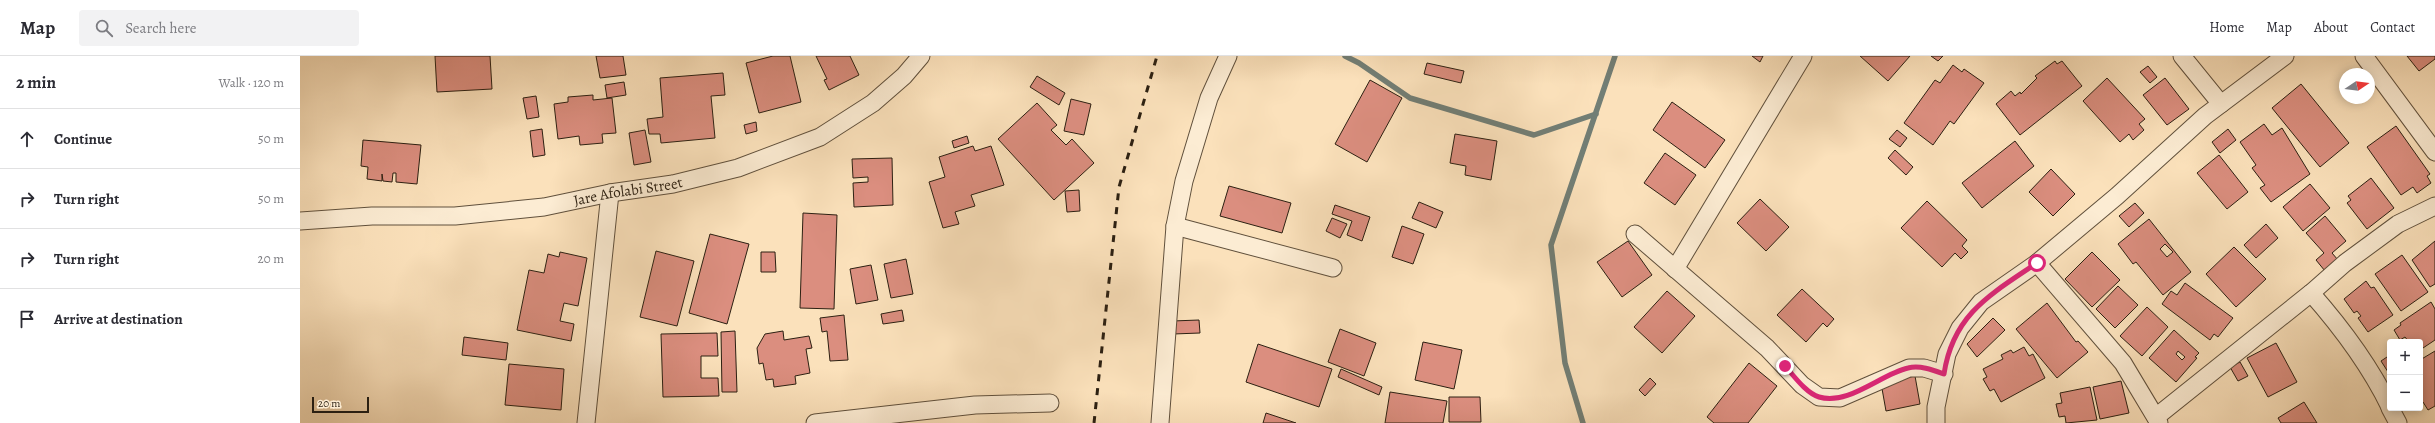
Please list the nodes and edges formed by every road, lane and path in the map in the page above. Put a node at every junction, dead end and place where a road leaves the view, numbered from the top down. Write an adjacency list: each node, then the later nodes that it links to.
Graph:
1 (921, 56): 9 (street, Jare Afolabi Street)
2 (1228, 56): 12 (street)
3 (1804, 56): 16 (street)
4 (2182, 56): 7 (street)
5 (2285, 56): 7 (street)
6 (2364, 56): 8 (street)
7 (2221, 104): 14 (street)
8 (2435, 152)
9 (610, 193): 11 (street, Jare Afolabi Street); 24 (street)
10 (2435, 206): 17 (street)
11 (300, 221)
12 (1175, 226): 15 (street); 26 (street)
13 (1635, 234): 16 (street)
14 (2037, 263): 18 (street); 23 (street)
15 (1333, 268)
16 (1675, 269): 18 (street)
17 (2312, 293): 19 (street); 23 (street)
18 (1944, 374): 27 (street)
19 (2387, 401)
20 (1050, 403): 22 (street)
21 (2392, 411): 28 (street)
22 (907, 417): 25 (street)
23 (2158, 420)
24 (586, 423)
25 (815, 423)
26 (1160, 423)
27 (1936, 423)
28 (2398, 423)

